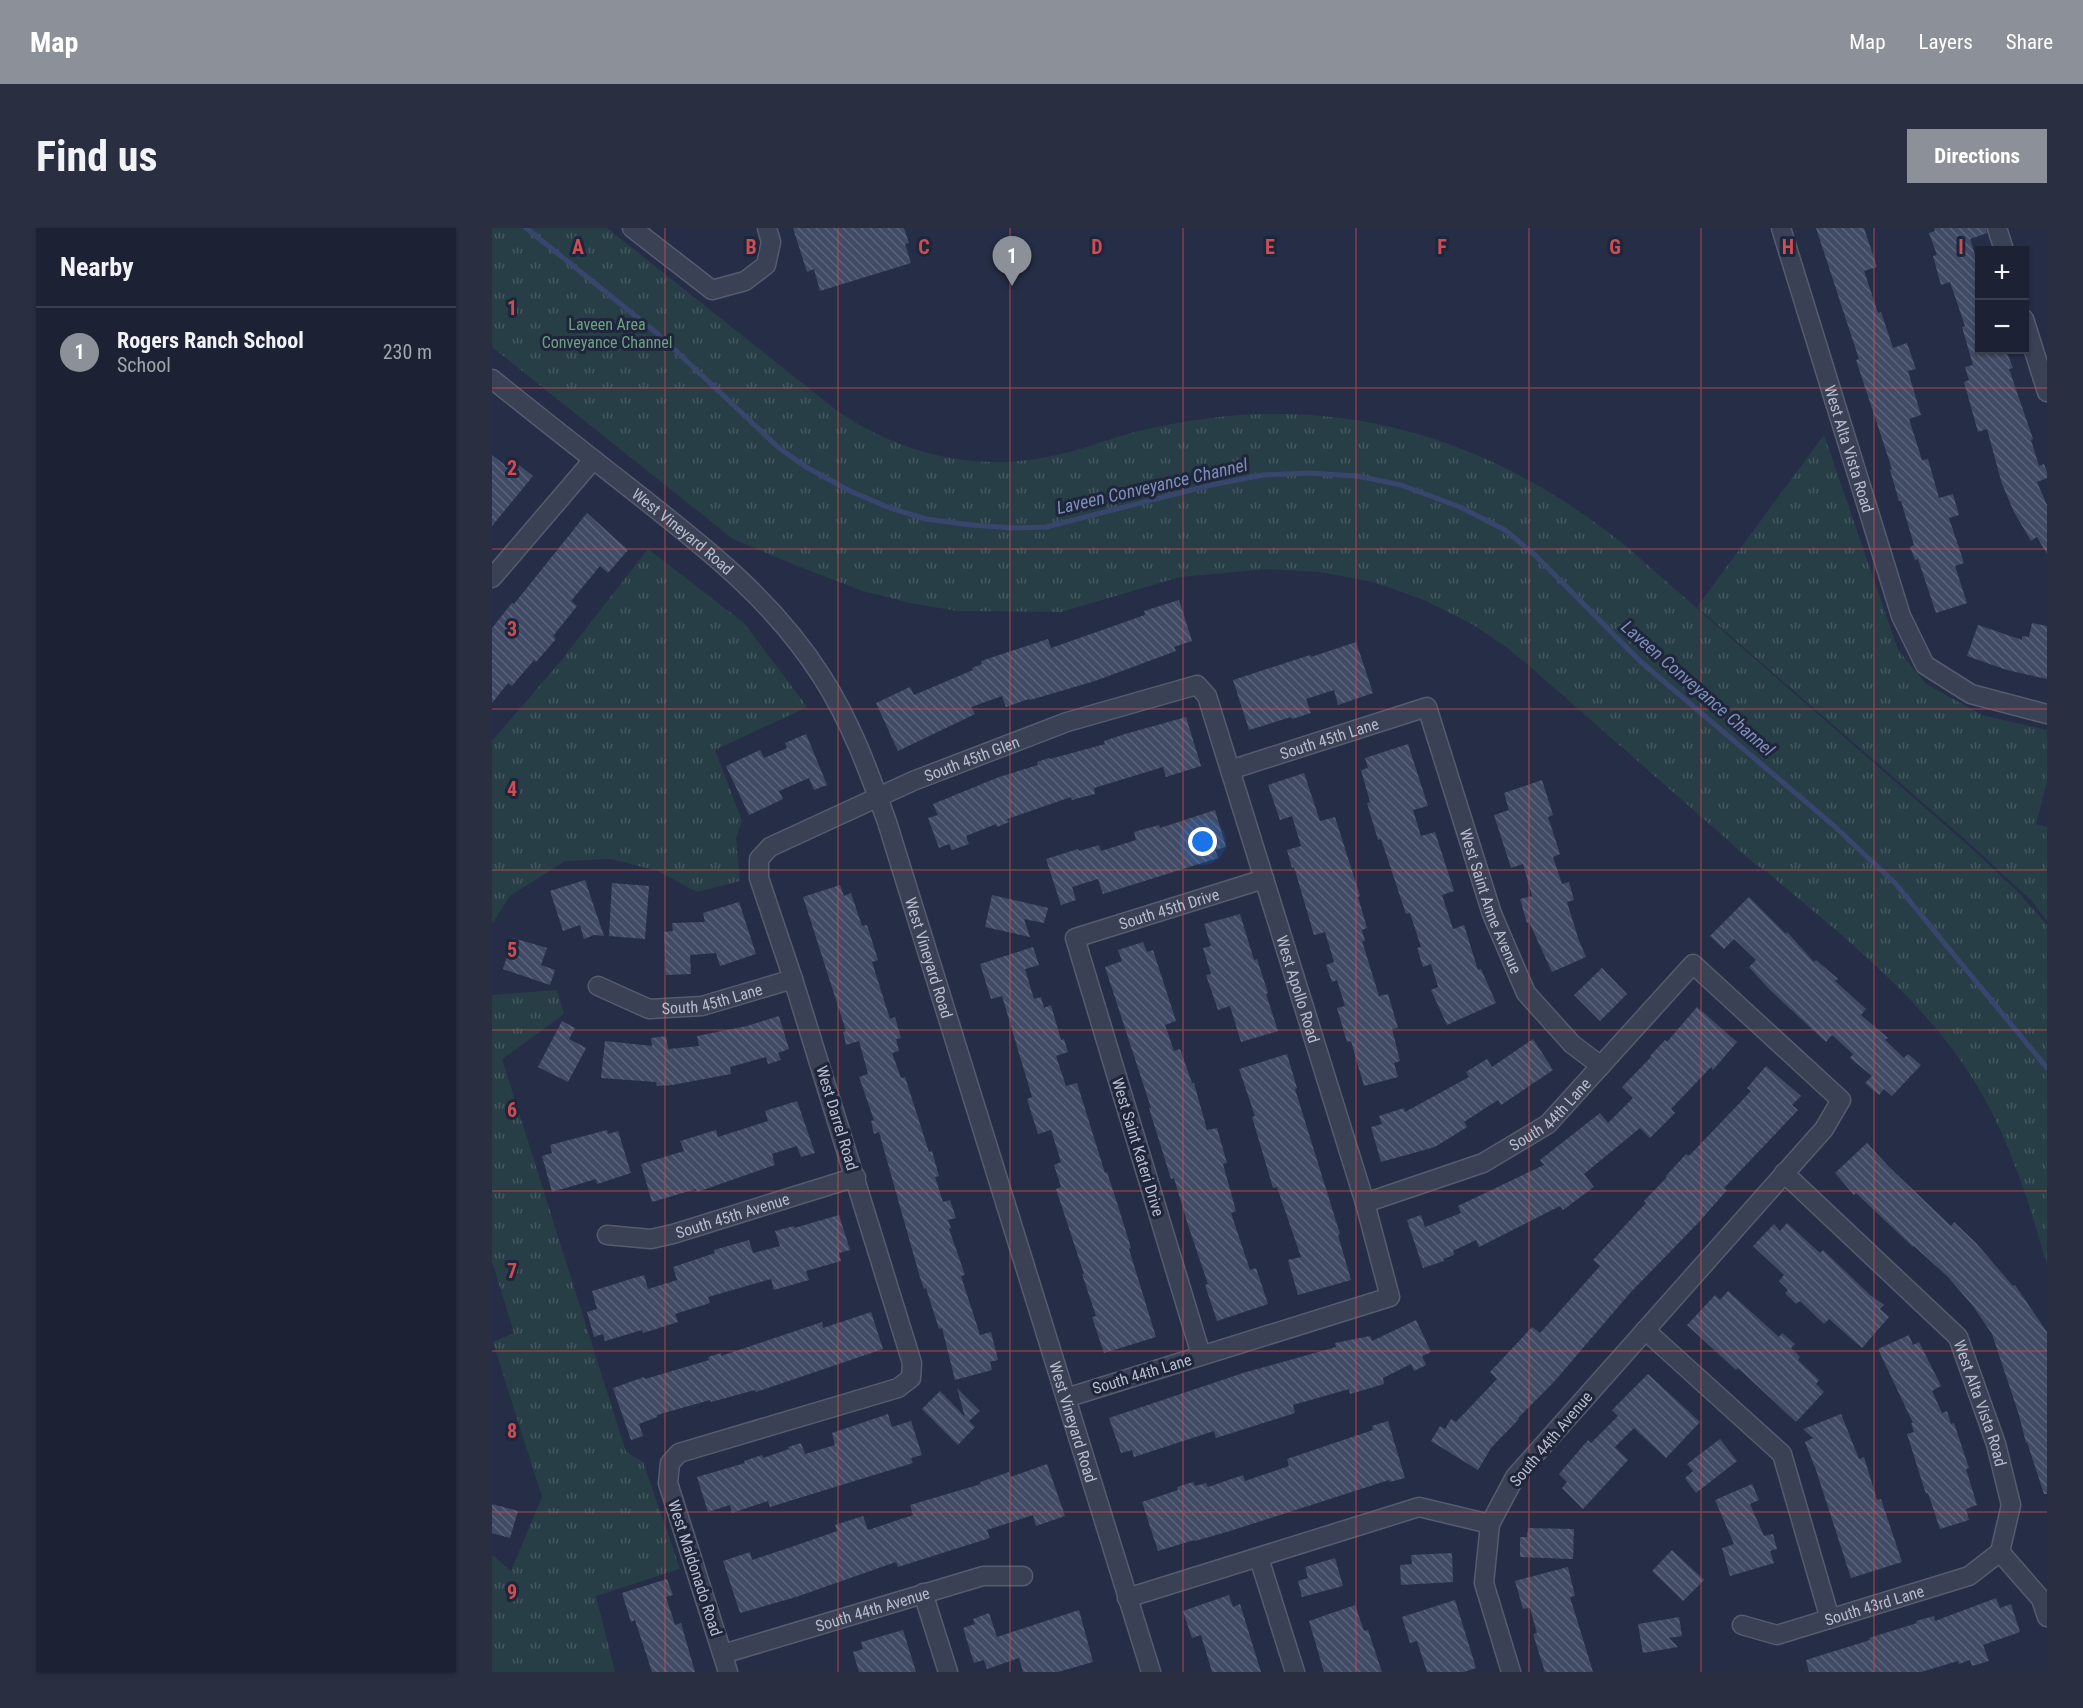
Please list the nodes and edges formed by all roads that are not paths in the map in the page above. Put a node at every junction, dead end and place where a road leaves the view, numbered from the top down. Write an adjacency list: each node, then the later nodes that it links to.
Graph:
1 (632, 228): 2 (street)
2 (767, 228)
3 (1781, 228): 13 (street, West Alta Vista Road)
4 (1997, 228): 5 (street)
5 (2003, 246)
6 (2029, 332): 8 (street)
7 (492, 379): 9 (street, West Vineyard Road)
8 (2047, 392)
9 (593, 460): 10 (street); 15 (street, West Vineyard Road)
10 (495, 567)
11 (1197, 684): 14 (street, West Apollo Road); 15 (street, South 45th Glen)
12 (1427, 707): 14 (street, South 45th Lane); 21 (street, West Saint Anne Avenue)
13 (2047, 714)
14 (1230, 770): 17 (street, West Apollo Road)
15 (878, 797): 16 (street, South 45th Glen); 30 (street, West Vineyard Road)
16 (759, 860): 19 (street, West Darrel Road)
17 (1264, 879): 18 (street, South 45th Drive); 25 (street, West Apollo Road)
18 (1075, 938): 29 (street, West Saint Kateri Drive)
19 (793, 979): 20 (street, South 45th Lane); 24 (street, West Darrel Road)
20 (598, 986)
21 (1601, 1066): 22 (street, South 44th Lane); 25 (street, South 44th Lane)
22 (1841, 1100): 23 (street, South 44th Avenue)
23 (1784, 1173): 28 (street, South 44th Avenue); 33 (street, West Alta Vista Road)
24 (856, 1177): 26 (street, South 45th Avenue); 31 (street, West Darrel Road)
25 (1365, 1203): 27 (street, West Apollo Road)
26 (608, 1235)
27 (1390, 1298): 29 (street, South 44th Lane)
28 (1645, 1330): 32 (street, South 44th Avenue); 39 (street)
29 (1201, 1355): 30 (street, South 44th Lane)
30 (1066, 1398): 37 (street, West Vineyard Road)
31 (670, 1463): 41 (street, West Maldonado Road)
32 (1490, 1524): 34 (street); 45 (street)
33 (2000, 1552): 38 (street); 39 (street, South 43rd Lane)
34 (1259, 1558): 37 (street); 44 (street)
35 (1023, 1576): 36 (street, South 44th Avenue)
36 (923, 1593): 41 (street, South 44th Avenue); 42 (street)
37 (1128, 1598): 43 (street, West Vineyard Road)
38 (2047, 1617)
39 (1830, 1619): 40 (street, South 43rd Lane)
40 (1742, 1625)
41 (726, 1663)
42 (948, 1672)
43 (1151, 1672)
44 (1295, 1672)
45 (1511, 1672)

